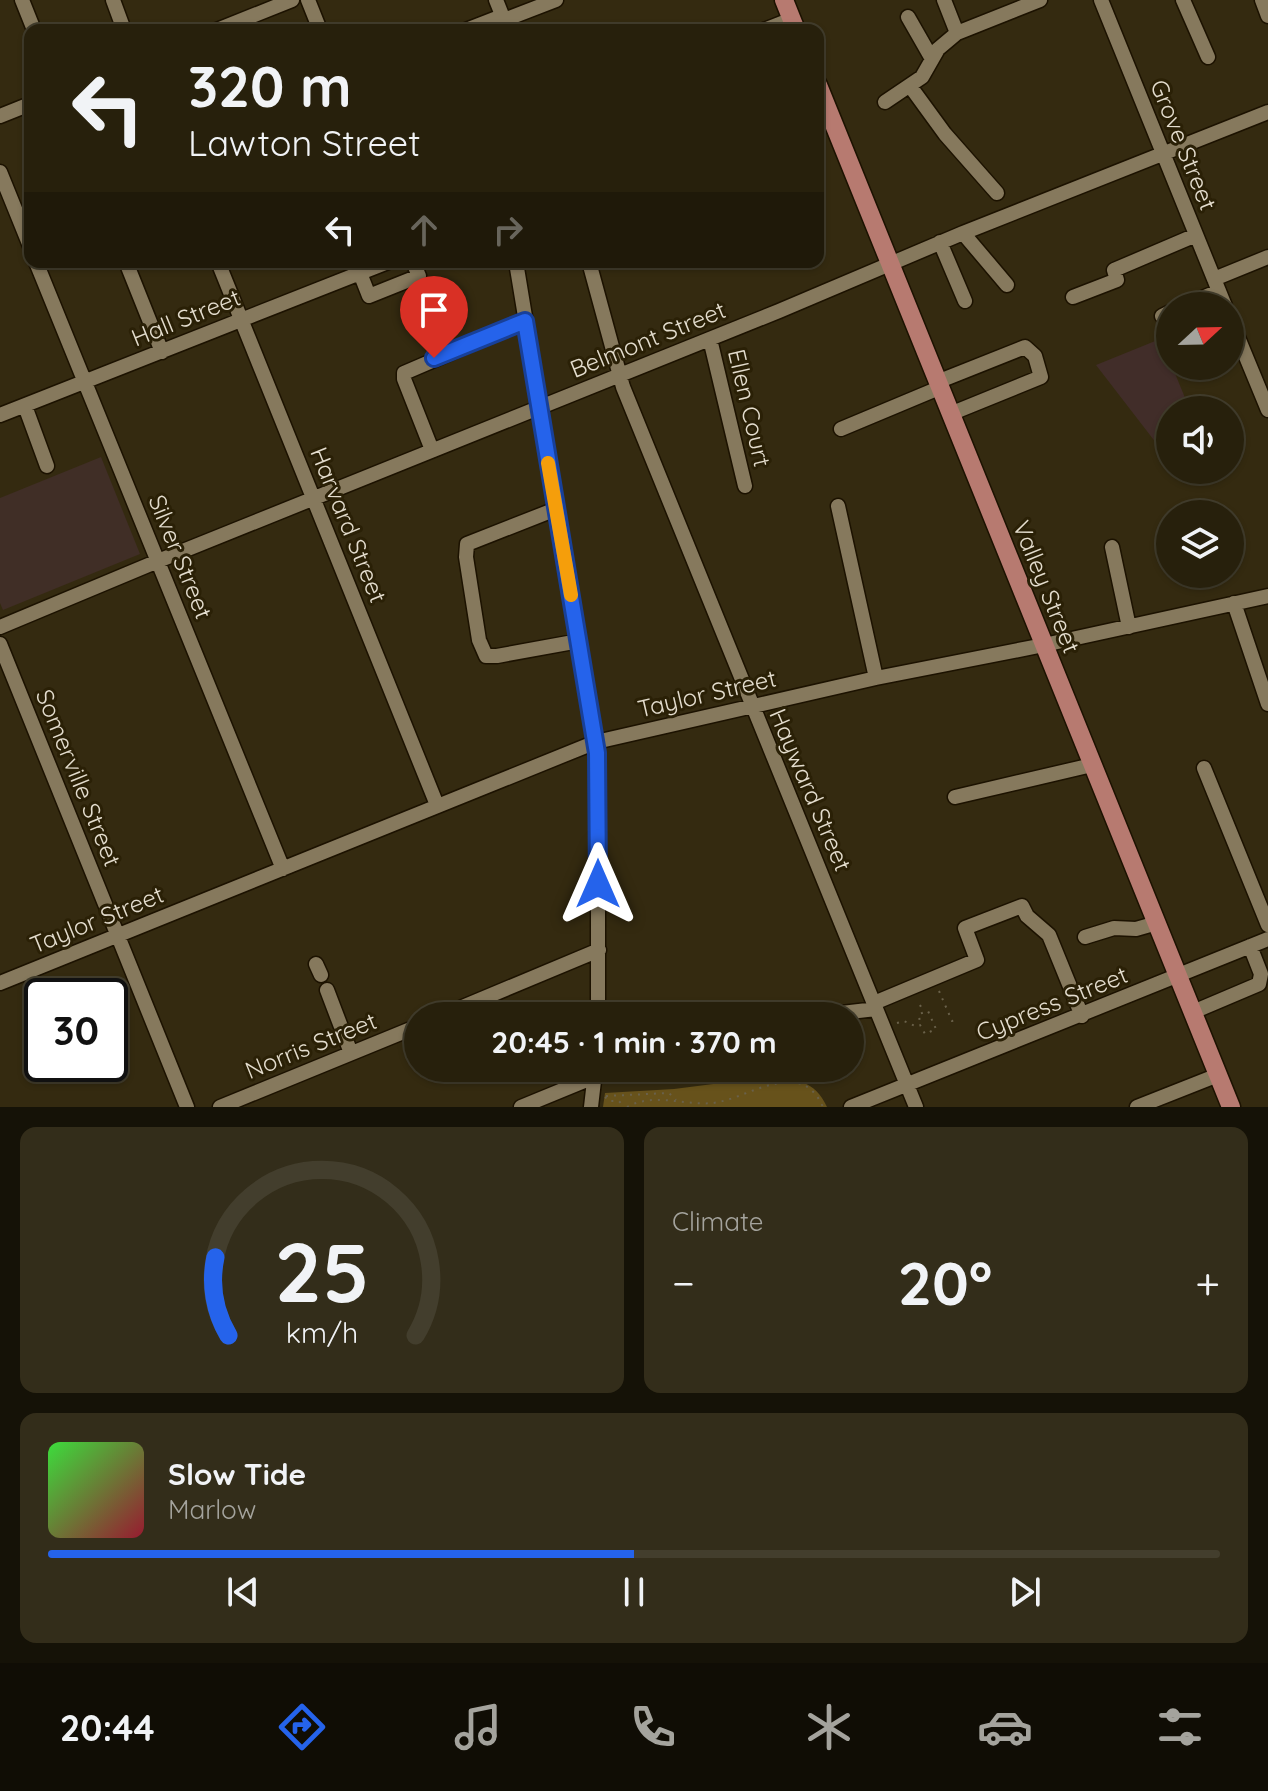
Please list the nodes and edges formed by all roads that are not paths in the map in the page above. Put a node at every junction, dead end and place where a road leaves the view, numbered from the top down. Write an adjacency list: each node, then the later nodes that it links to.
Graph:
1 (22, 0): 16 (street)
2 (113, 0): 17 (street)
3 (292, 0): 18 (street)
4 (308, 0): 19 (street)
5 (496, 0): 15 (street)
6 (556, 0): 15 (street)
7 (784, 0): 20 (main road)
8 (944, 0): 21 (street)
9 (1040, 0): 21 (street)
10 (1101, 0): 30 (street, Grove Street)
11 (1183, 0): 22 (street)
12 (1262, 0): 13 (street)
13 (1268, 16)
14 (908, 17): 23 (street)
15 (505, 22)
16 (32, 24)
17 (122, 24)
18 (232, 24)
19 (318, 24)
20 (794, 24)
21 (957, 33): 23 (street)
22 (1208, 57)
23 (932, 59): 24 (street)
24 (910, 86): 26 (street); 32 (street)
25 (824, 100): 38 (main road, Valley Street)
26 (885, 102)
27 (24, 106): 29 (street)
28 (1268, 112): 30 (street, Belmont Street)
29 (0, 116)
30 (1163, 154): 34 (street, Belmont Street); 35 (street, Grove Street)
31 (1, 177): 33 (street)
32 (997, 193)
33 (24, 232)
34 (963, 233): 36 (street, Belmont Street); 47 (street)
35 (1196, 235): 48 (street, Grove Street); 51 (street)
36 (940, 242): 38 (street, Belmont Street); 52 (street)
37 (1268, 257): 48 (street)
38 (890, 265): 55 (street, Belmont Street); 60 (main road, Valley Street)
39 (38, 268): 59 (street, Silver Street)
40 (128, 268): 57 (street)
41 (220, 268): 53 (street, Harvard Street)
42 (373, 268): 46 (street, Hall Street)
43 (416, 268): 46 (street)
44 (517, 268): 54 (street)
45 (591, 268): 58 (street, Hayward Street)
46 (360, 273): 53 (street, Hall Street)
47 (1007, 285)
48 (1216, 285): 49 (street); 50 (street, Grove Street)
49 (1205, 292)
50 (1219, 292)
51 (1073, 297)
52 (965, 301)
53 (242, 320): 57 (street, Hall Street); 70 (street, Harvard Street)
54 (525, 321): 63 (street); 67 (street)
55 (710, 339): 58 (street, Belmont Street); 69 (street, Ellen Court)
56 (1244, 350): 61 (street)
57 (162, 352): 59 (street, Hall Street)
58 (619, 376): 63 (street, Belmont Street); 84 (street, Hayward Street)
59 (85, 382): 62 (street, Hall Street); 74 (street, Silver Street)
60 (938, 385): 65 (main road, Valley Street); 65 (street); 66 (street)
61 (1267, 403)
62 (25, 406): 64 (street, Hall Street); 68 (street)
63 (539, 408): 67 (street, Belmont Street); 72 (street)
64 (0, 414)
65 (950, 414): 81 (main road, Valley Street)
66 (841, 429)
67 (432, 450): 70 (street, Belmont Street)
68 (47, 466)
69 (745, 486)
70 (313, 498): 74 (street, Belmont Street); 89 (street, Harvard Street)
71 (838, 506): 82 (street)
72 (556, 509): 79 (street); 79 (street)
73 (1112, 547): 78 (street)
74 (158, 561): 77 (street, Belmont Street); 90 (street, Silver Street)
75 (1268, 596): 76 (street, Taylor Street)
76 (1234, 603): 78 (street, Taylor Street); 83 (street)
77 (0, 627)
78 (1129, 627): 81 (street, Taylor Street)
79 (579, 641): 85 (street)
80 (0, 644): 93 (street, Somerville Street)
81 (1044, 645): 82 (street, Taylor Street); 86 (main road, Valley Street)
82 (876, 678): 84 (street, Taylor Street)
83 (1268, 704)
84 (752, 706): 85 (street, Taylor Street); 103 (street, Hayward Street)
85 (596, 742): 89 (street, Taylor Street); 97 (street)
86 (1092, 765): 88 (street); 91 (main road, Valley Street)
87 (1204, 768): 92 (street)
88 (955, 797)
89 (437, 805): 90 (street, Taylor Street)
90 (283, 869): 93 (street, Taylor Street)
91 (1157, 923): 94 (street); 98 (main road, Valley Street)
92 (1268, 925)
93 (118, 935): 99 (street, Taylor Street); 112 (street, Somerville Street)
94 (1085, 937)
95 (1268, 939): 96 (street, Cypress Street)
96 (1250, 946): 98 (street, Cypress Street); 105 (street)
97 (599, 950): 101 (street); 102 (street)
98 (1179, 977): 105 (main road, Valley Street); 106 (street, Cypress Street)
99 (1, 981)
100 (327, 990): 108 (street)
101 (475, 1002)
102 (598, 1002)
103 (875, 1006): 104 (street); 106 (street); 111 (street, Hayward Street)
104 (864, 1008)
105 (1193, 1012): 109 (main road, Valley Street)
106 (1082, 1016): 111 (street, Cypress Street)
107 (404, 1032): 108 (street, Norris Street)
108 (351, 1053): 113 (street, Norris Street)
109 (1218, 1075): 117 (street); 118 (main road, Valley Street)
110 (574, 1082): 114 (street)
111 (907, 1086): 115 (street, Cypress Street); 116 (street, Hayward Street)
112 (187, 1107)
113 (220, 1107)
114 (521, 1107)
115 (851, 1107)
116 (916, 1107)
117 (1137, 1107)
118 (1231, 1107)

